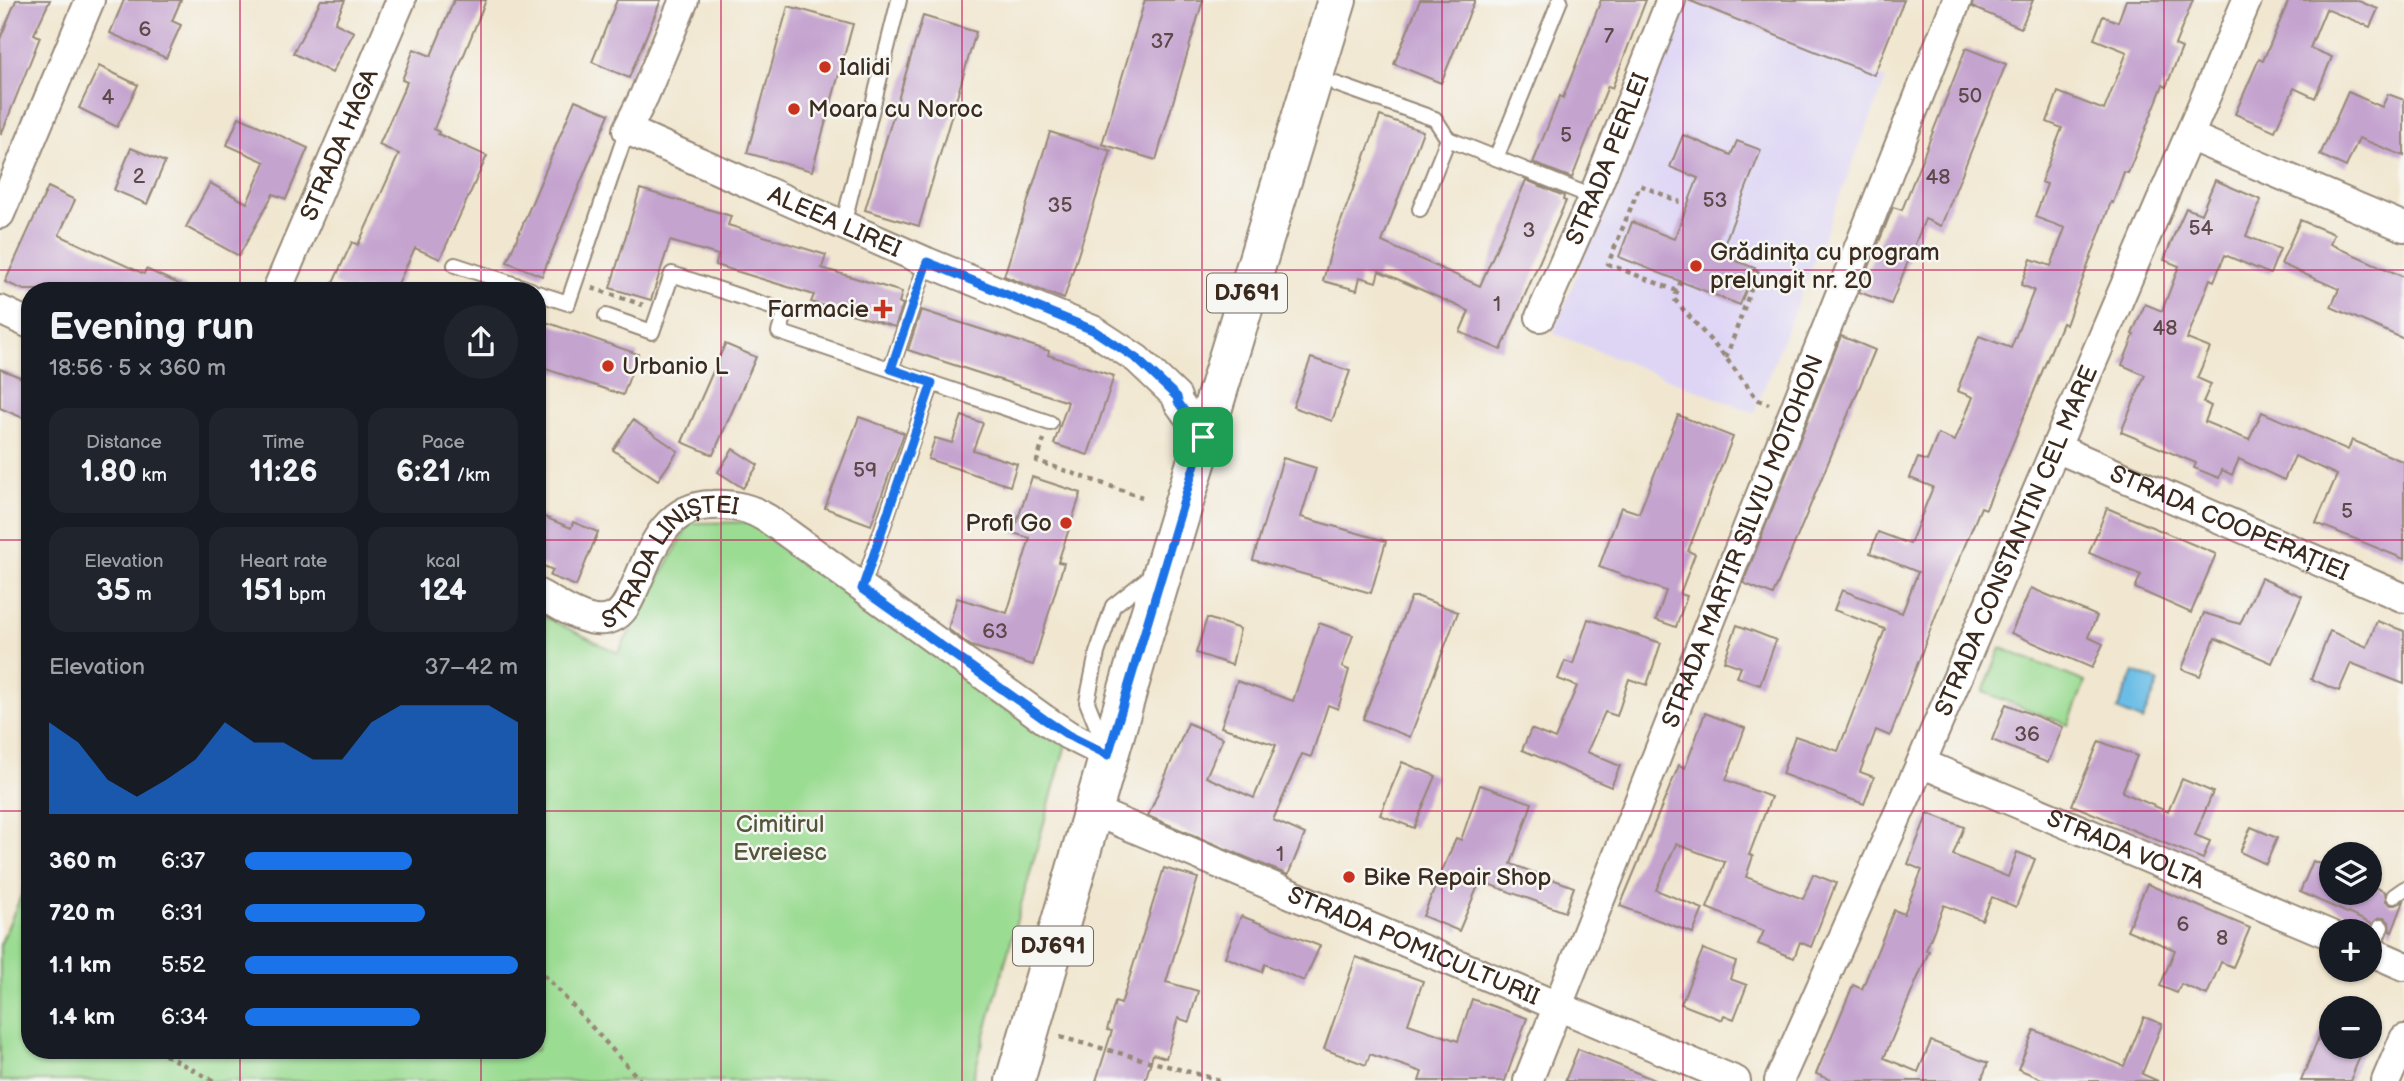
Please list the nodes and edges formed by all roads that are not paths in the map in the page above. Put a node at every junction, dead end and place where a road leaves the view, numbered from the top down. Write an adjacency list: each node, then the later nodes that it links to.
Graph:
1 (90, 0): 17 (street)
2 (401, 0): 22 (street, STRADA HAGA)
3 (684, 0): 11 (street)
4 (899, 0): 18 (lane)
5 (1337, 0): 32 (main road, DJ691)
6 (1560, 0): 14 (lane)
7 (1671, 0): 15 (street, STRADA PERLEI)
8 (1957, 0): 43 (street, STRADA MARTIR SILVIU MOTOHON)
9 (2247, 0): 12 (street, STRADA CONSTANTIN CEL MARE)
10 (1336, 84): 13 (lane)
11 (626, 130): 18 (street, ALEEA LIREI); 24 (lane)
12 (2189, 136): 19 (street); 33 (street, STRADA CONSTANTIN CEL MARE)
13 (1448, 139): 14 (lane); 16 (lane)
14 (1496, 158): 15 (lane)
15 (1593, 197): 27 (street, STRADA PERLEI)
16 (1420, 209)
17 (0, 214)
18 (843, 225): 20 (street, ALEEA LIREI)
19 (2404, 227)
20 (927, 262): 29 (lane); 32 (street, ALEEA LIREI)
21 (455, 265): 23 (lane)
22 (280, 282)
23 (507, 282)
24 (546, 296)
25 (0, 310): 28 (street)
26 (607, 316): 29 (lane)
27 (1540, 317)
28 (21, 320)
29 (891, 369): 30 (lane)
30 (932, 383): 31 (lane); 34 (lane)
31 (1050, 423)
32 (1203, 437): 37 (main road, DJ691)
33 (2056, 448): 36 (street, STRADA COOPERAȚIEI); 38 (street, STRADA CONSTANTIN CEL MARE)
34 (862, 589): 35 (street, STRADA LINIȘTEI); 37 (street, STRADA LINIȘTEI)
35 (546, 597)
36 (2404, 598)
37 (1108, 755): 39 (main road, DJ691)
38 (1921, 763): 40 (street, STRADA VOLTA); 48 (street, STRADA CONSTANTIN CEL MARE)
39 (1091, 810): 43 (street, STRADA POMICULTURII); 45 (main road, DJ691)
40 (2319, 930)
41 (2382, 950): 42 (street)
42 (2404, 966)
43 (1557, 1006): 46 (street, STRADA MARTIR SILVIU MOTOHON); 47 (street, STRADA POMICULTURII)
44 (2404, 1039): 49 (street)
45 (1015, 1081)
46 (1528, 1081)
47 (1736, 1081)
48 (1779, 1081)
49 (2386, 1081)

